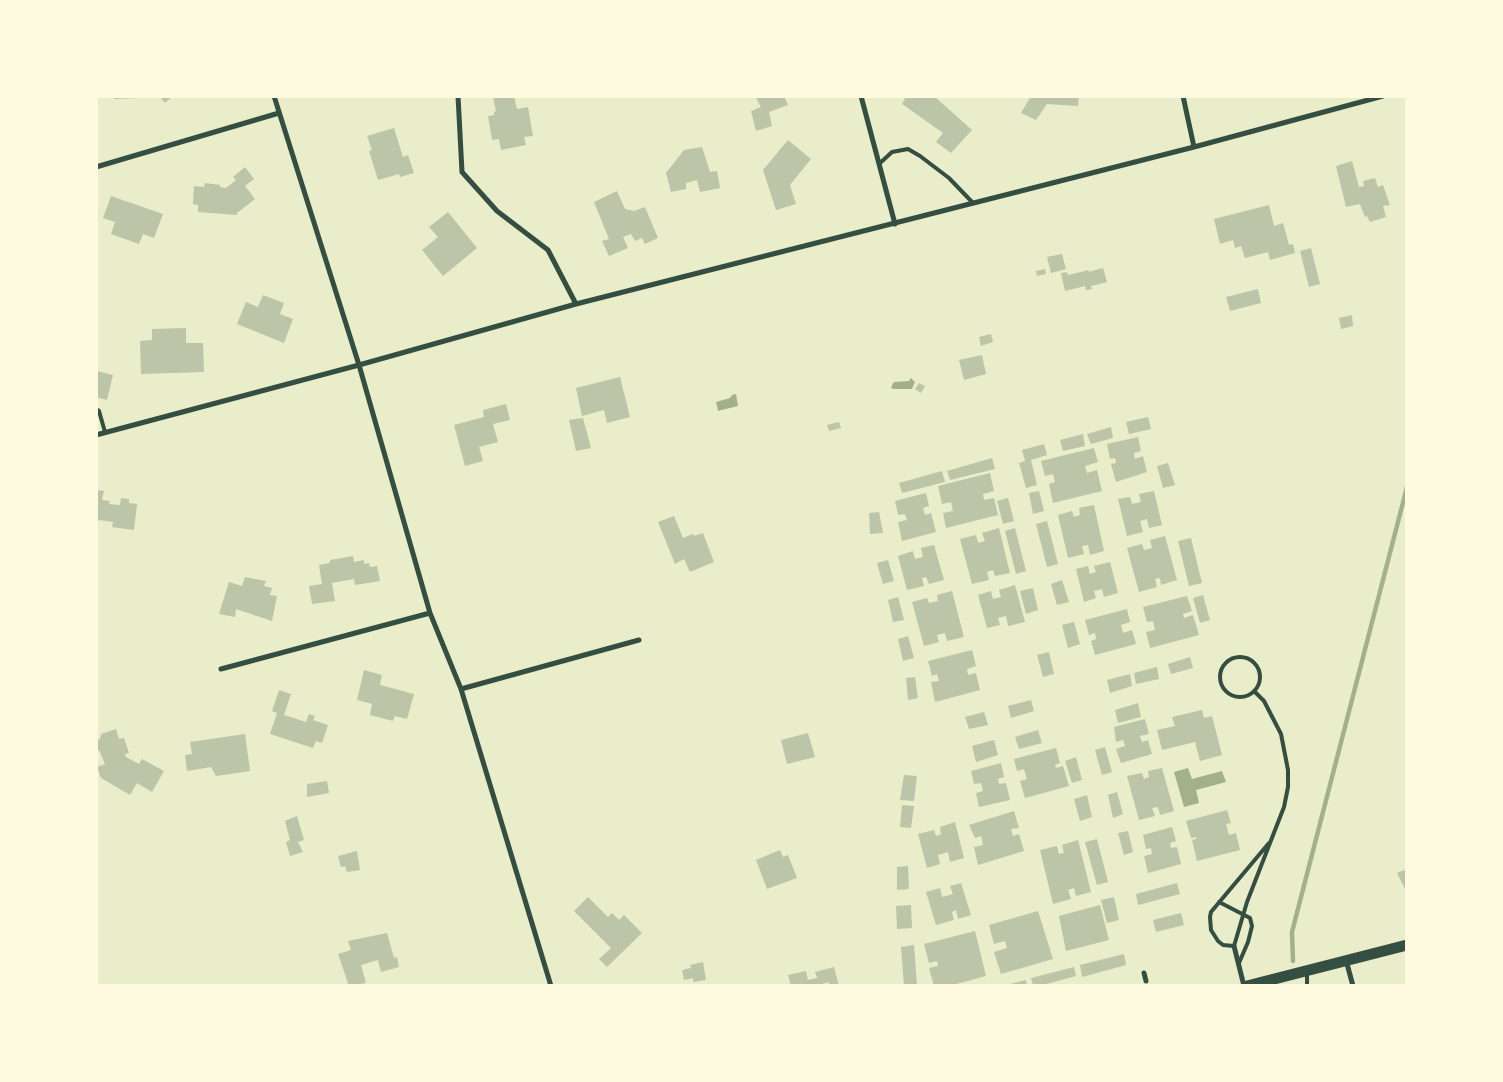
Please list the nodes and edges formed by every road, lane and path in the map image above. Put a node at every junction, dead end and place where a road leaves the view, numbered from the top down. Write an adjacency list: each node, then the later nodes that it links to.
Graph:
1 (274, 96): 6 (street)
2 (458, 96): 12 (street)
3 (861, 96): 8 (street)
4 (1183, 96): 7 (street)
5 (1383, 96): 7 (street)
6 (279, 113): 9 (street); 13 (street)
7 (1194, 147): 10 (street)
8 (879, 164): 10 (lane); 11 (street)
9 (96, 167)
10 (973, 203): 11 (street)
11 (895, 224): 12 (street)
12 (576, 304): 13 (street)
13 (359, 365): 15 (street); 17 (street)
14 (96, 409): 15 (lane)
15 (106, 432): 16 (street)
16 (96, 435)
17 (430, 613): 19 (street); 20 (street)
18 (639, 640): 20 (street)
19 (221, 669)
20 (461, 689): 32 (street)
21 (1254, 692): 21 (lane); 22 (lane)
22 (1269, 843): 23 (lane); 24 (lane)
23 (1218, 902): 24 (lane); 26 (lane)
24 (1243, 914): 26 (lane); 28 (lane)
25 (1407, 945): 27 (main road)
26 (1234, 946): 28 (street)
27 (1346, 960): 29 (main road); 35 (street)
28 (1238, 963): 33 (street)
29 (1307, 971): 33 (main road); 34 (lane)
30 (1144, 973): 31 (street)
31 (1147, 983)
32 (551, 986)
33 (1245, 986)
34 (1307, 986)
35 (1353, 986)

